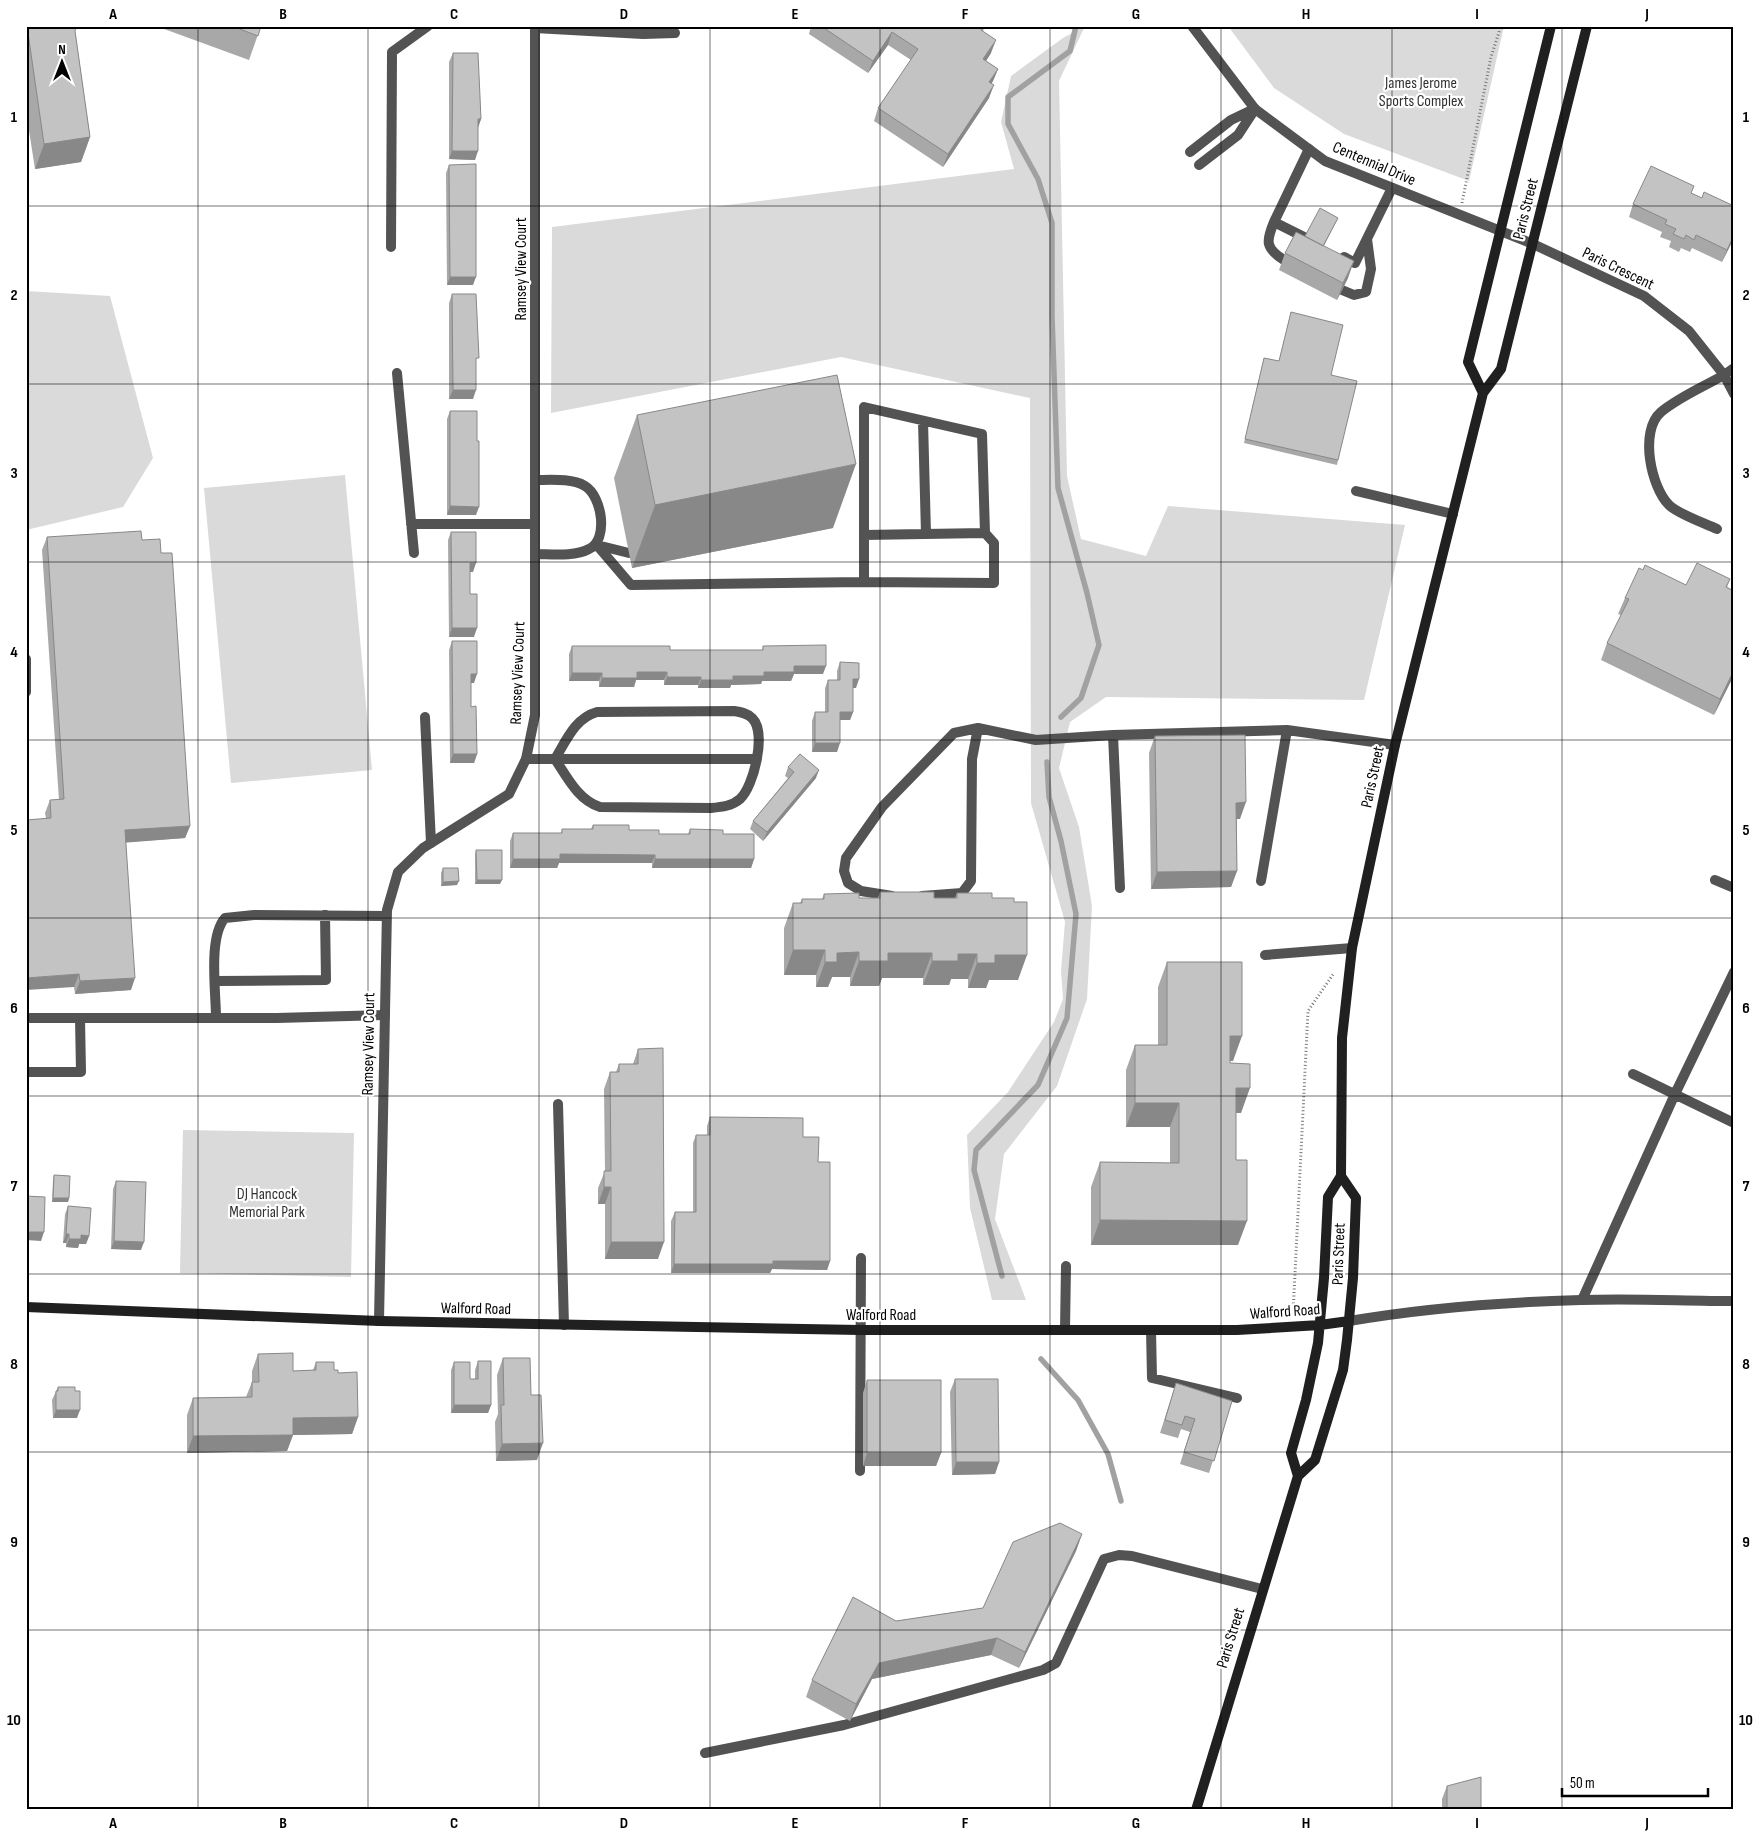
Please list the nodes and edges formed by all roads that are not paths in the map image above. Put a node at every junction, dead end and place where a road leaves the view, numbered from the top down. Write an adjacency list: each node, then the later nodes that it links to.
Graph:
1 (428, 26): 17 (street)
2 (1192, 26): 7 (street, Centennial Drive)
3 (1551, 26): 13 (main road, Paris Street)
4 (1587, 26): 16 (main road, Paris Street)
5 (533, 27): 6 (street); 27 (street, Ramsey View Court)
6 (675, 33)
7 (1255, 109): 8 (street, Centennial Drive); 9 (street); 10 (street)
8 (1309, 149): 11 (street, Centennial Drive); 12 (street)
9 (1190, 152)
10 (1199, 164)
11 (1392, 188): 13 (street, Centennial Drive); 14 (street)
12 (1274, 222): 15 (street); 19 (street)
13 (1501, 232): 16 (street, Centennial Drive); 24 (main road, Paris Street)
14 (1367, 239): 18 (street); 20 (street)
15 (1315, 243)
16 (1532, 244): 23 (street, Paris Crescent); 24 (main road, Paris Street)
17 (391, 247)
18 (1331, 251)
19 (1284, 260)
20 (1342, 290)
21 (1734, 368): 23 (street)
22 (397, 373): 30 (street)
23 (1724, 375): 25 (street, Paris Crescent); 32 (street)
24 (1483, 393): 29 (main road, Paris Street)
25 (1734, 394)
26 (923, 421): 33 (street); 34 (street); 35 (street)
27 (536, 480): 31 (street, Ramsey View Court); 36 (street)
28 (1356, 491): 29 (street)
29 (1453, 514): 47 (main road, Paris Street)
30 (411, 524): 31 (street); 37 (street)
31 (535, 524): 39 (street, Ramsey View Court)
32 (1717, 530)
33 (985, 533): 34 (street); 40 (street)
34 (926, 534): 35 (street)
35 (864, 535): 40 (street)
36 (596, 544): 38 (street); 39 (street); 40 (street)
37 (414, 553)
38 (629, 553)
39 (535, 554): 48 (street, Ramsey View Court)
40 (864, 582)
41 (26, 659): 42 (street)
42 (26, 692)
43 (425, 717): 51 (street)
44 (978, 728): 44 (street); 46 (street)
45 (1287, 730): 46 (street); 47 (street); 53 (street)
46 (1113, 735): 54 (street)
47 (1395, 745): 58 (main road, Paris Street)
48 (526, 759): 49 (street); 51 (street, Ramsey View Court)
49 (555, 759): 50 (street); 50 (street); 50 (street)
50 (757, 759)
51 (431, 843): 57 (street, Ramsey View Court)
52 (1715, 880): 55 (street)
53 (1261, 881)
54 (1120, 888)
55 (1734, 888)
56 (325, 916): 57 (street); 61 (street); 61 (street)
57 (386, 916): 62 (street, Ramsey View Court)
58 (1352, 948): 59 (street); 71 (main road, Paris Street)
59 (1265, 955)
60 (1734, 972): 68 (street)
61 (216, 981): 65 (street)
62 (385, 1015): 65 (street); 77 (street, Ramsey View Court)
63 (26, 1018): 64 (street)
64 (80, 1018): 65 (street); 66 (street)
65 (216, 1018)
66 (26, 1072)
67 (1633, 1074): 68 (street)
68 (1675, 1094): 70 (street); 74 (street)
69 (558, 1104): 79 (street)
70 (1732, 1122)
71 (1341, 1176): 78 (main road, Paris Street); 80 (main road, Paris Street)
72 (861, 1258): 81 (street)
73 (1066, 1266): 82 (street)
74 (1582, 1300): 75 (street, Walford Road); 78 (street, Walford Road)
75 (1734, 1301)
76 (26, 1308): 77 (main road, Walford Road)
77 (379, 1321): 79 (main road, Walford Road)
78 (1349, 1321): 80 (main road, Walford Road); 86 (main road, Paris Street)
79 (564, 1326): 81 (main road, Walford Road)
80 (1320, 1326): 83 (main road, Walford Road); 86 (main road, Paris Street)
81 (860, 1330): 82 (main road, Walford Road); 85 (street)
82 (1065, 1330): 83 (main road, Walford Road)
83 (1151, 1330): 84 (street)
84 (1237, 1398)
85 (860, 1471)
86 (1298, 1476): 87 (main road, Paris Street)
87 (1262, 1589): 88 (street); 89 (main road, Paris Street)
88 (705, 1753)
89 (1196, 1810)

